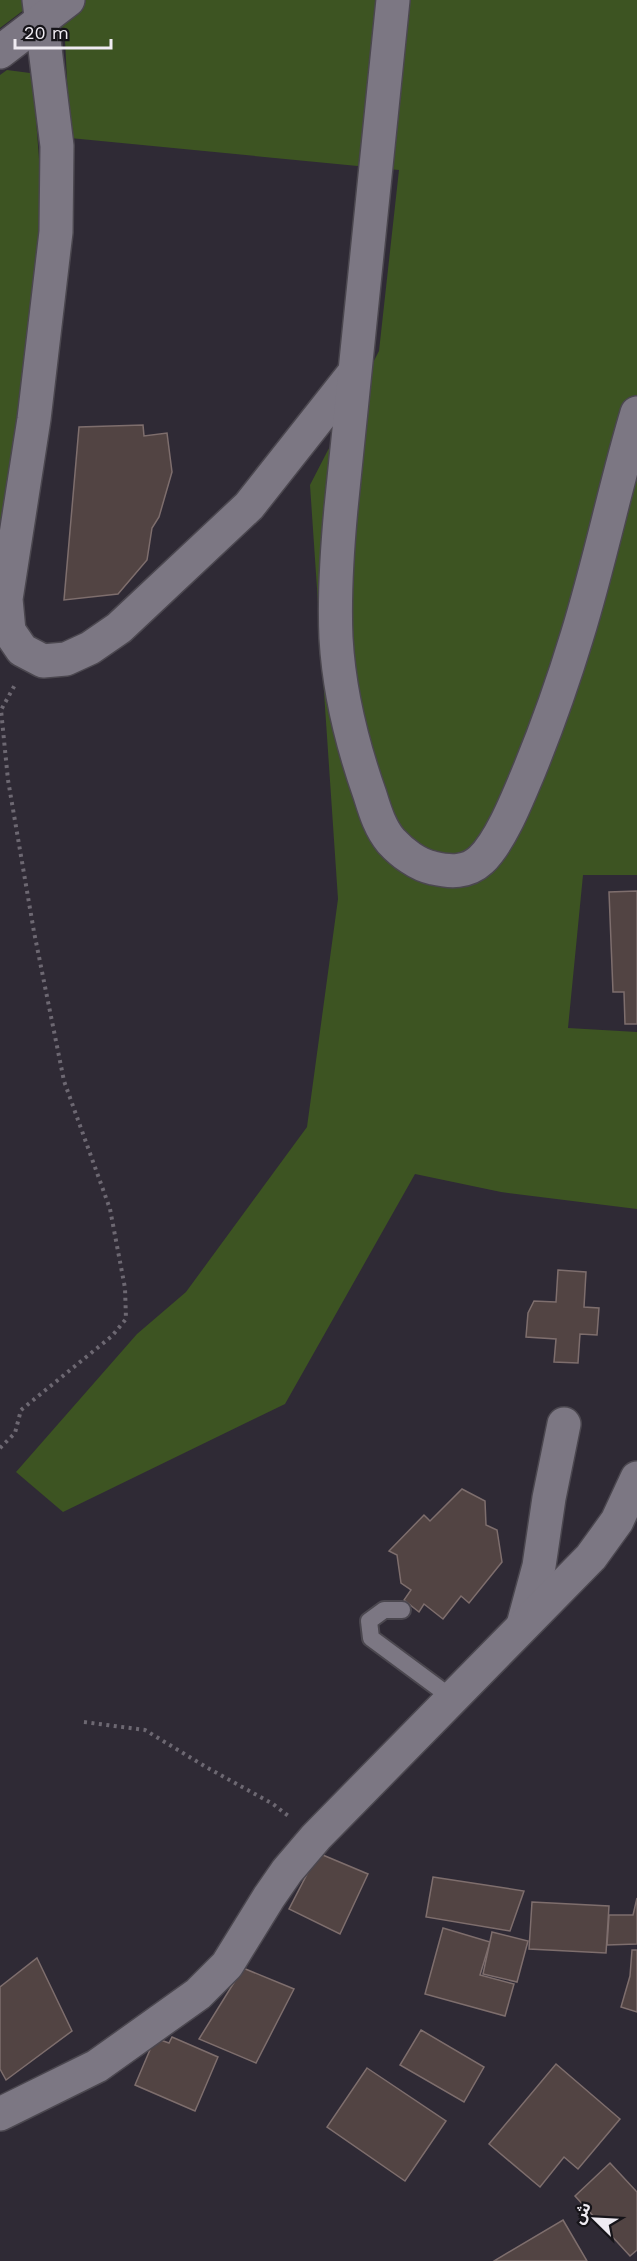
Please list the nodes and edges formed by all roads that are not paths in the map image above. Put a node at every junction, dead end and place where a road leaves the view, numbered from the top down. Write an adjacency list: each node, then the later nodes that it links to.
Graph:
1 (68, 0): 3 (street)
2 (393, 0): 5 (street)
3 (41, 10): 4 (street); 5 (street)
4 (0, 52)
5 (354, 373): 6 (street)
6 (637, 413)
7 (564, 1424): 10 (street)
8 (637, 1478): 10 (street)
9 (402, 1610): 11 (lane)
10 (522, 1628): 11 (street)
11 (452, 1698): 12 (street)
12 (0, 2114)

